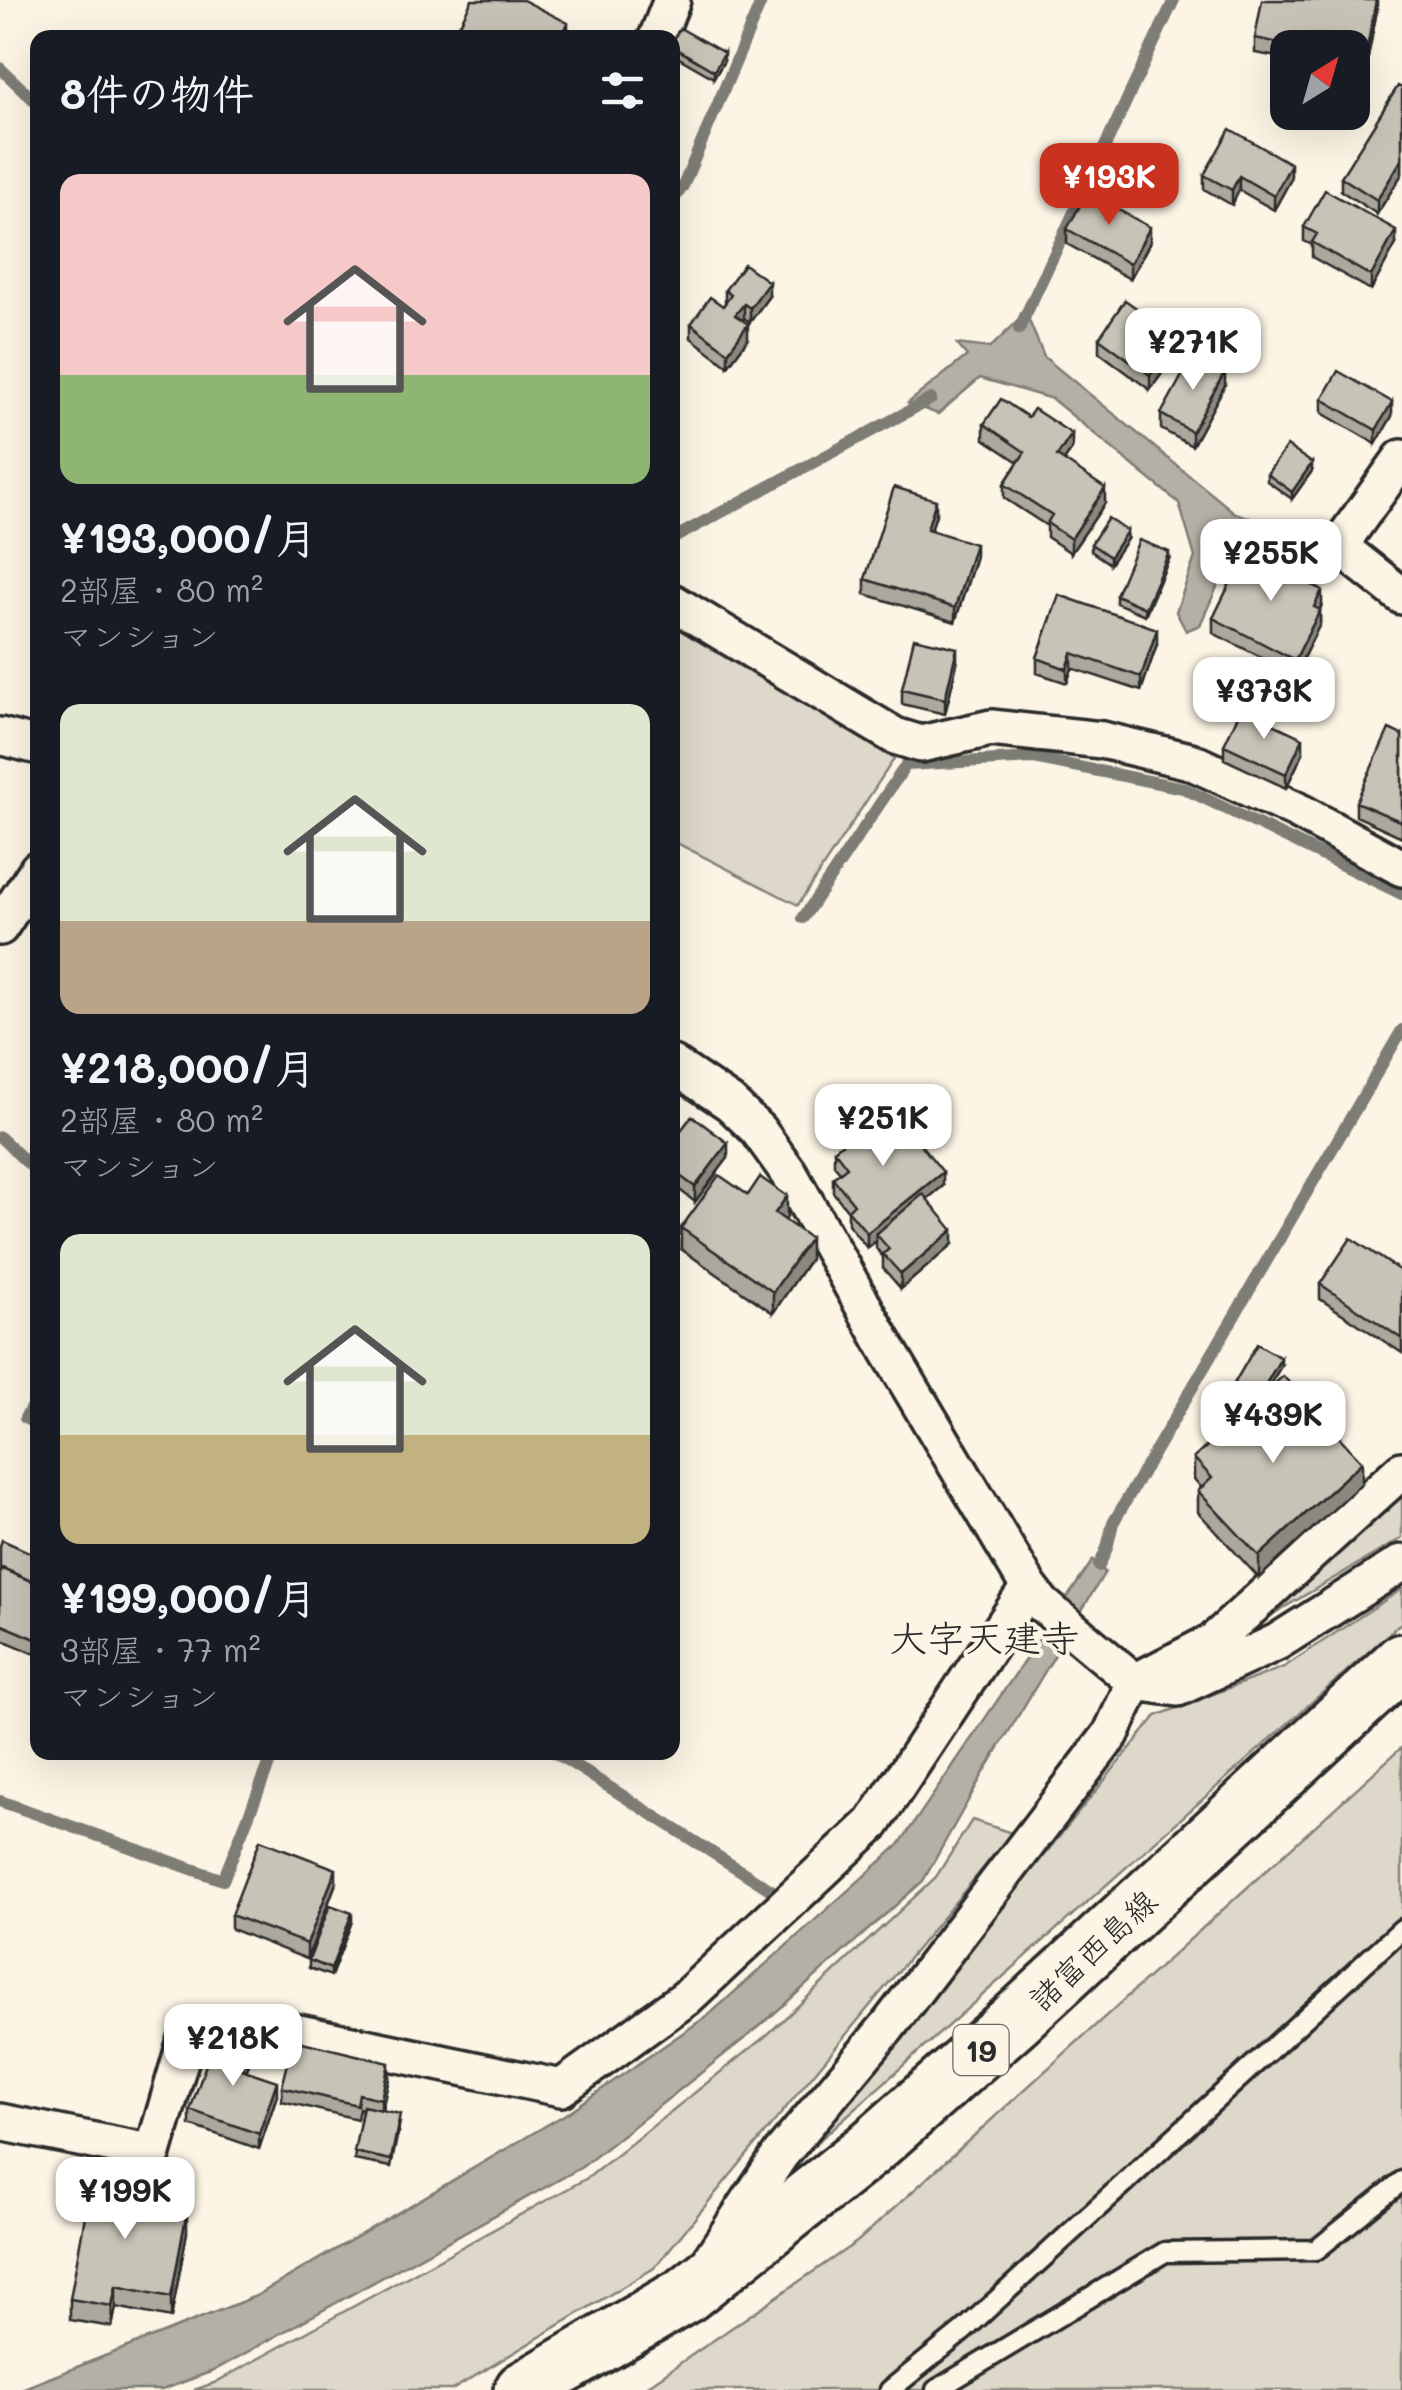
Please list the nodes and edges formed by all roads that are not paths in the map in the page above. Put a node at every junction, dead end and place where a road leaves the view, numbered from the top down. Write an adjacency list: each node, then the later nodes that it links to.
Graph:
1 (672, 0): 2 (street)
2 (660, 30)
3 (1402, 458): 4 (street)
4 (1402, 596)
5 (680, 607): 8 (street)
6 (0, 736): 7 (street)
7 (30, 744)
8 (1402, 868)
9 (30, 879): 10 (street)
10 (0, 927)
11 (680, 1069): 14 (street)
12 (1402, 1470): 16 (street)
13 (1402, 1563): 16 (street)
14 (1035, 1595): 16 (street); 18 (street)
15 (1402, 1662): 20 (main road, 諸富西島線 / 19)
16 (1135, 1682): 20 (street)
17 (1402, 1929): 22 (lane)
18 (0, 2122)
19 (1402, 2181): 23 (lane)
20 (687, 2294): 21 (main road, 諸富西島線 / 19)
21 (524, 2390)
22 (890, 2390)
23 (936, 2390)

